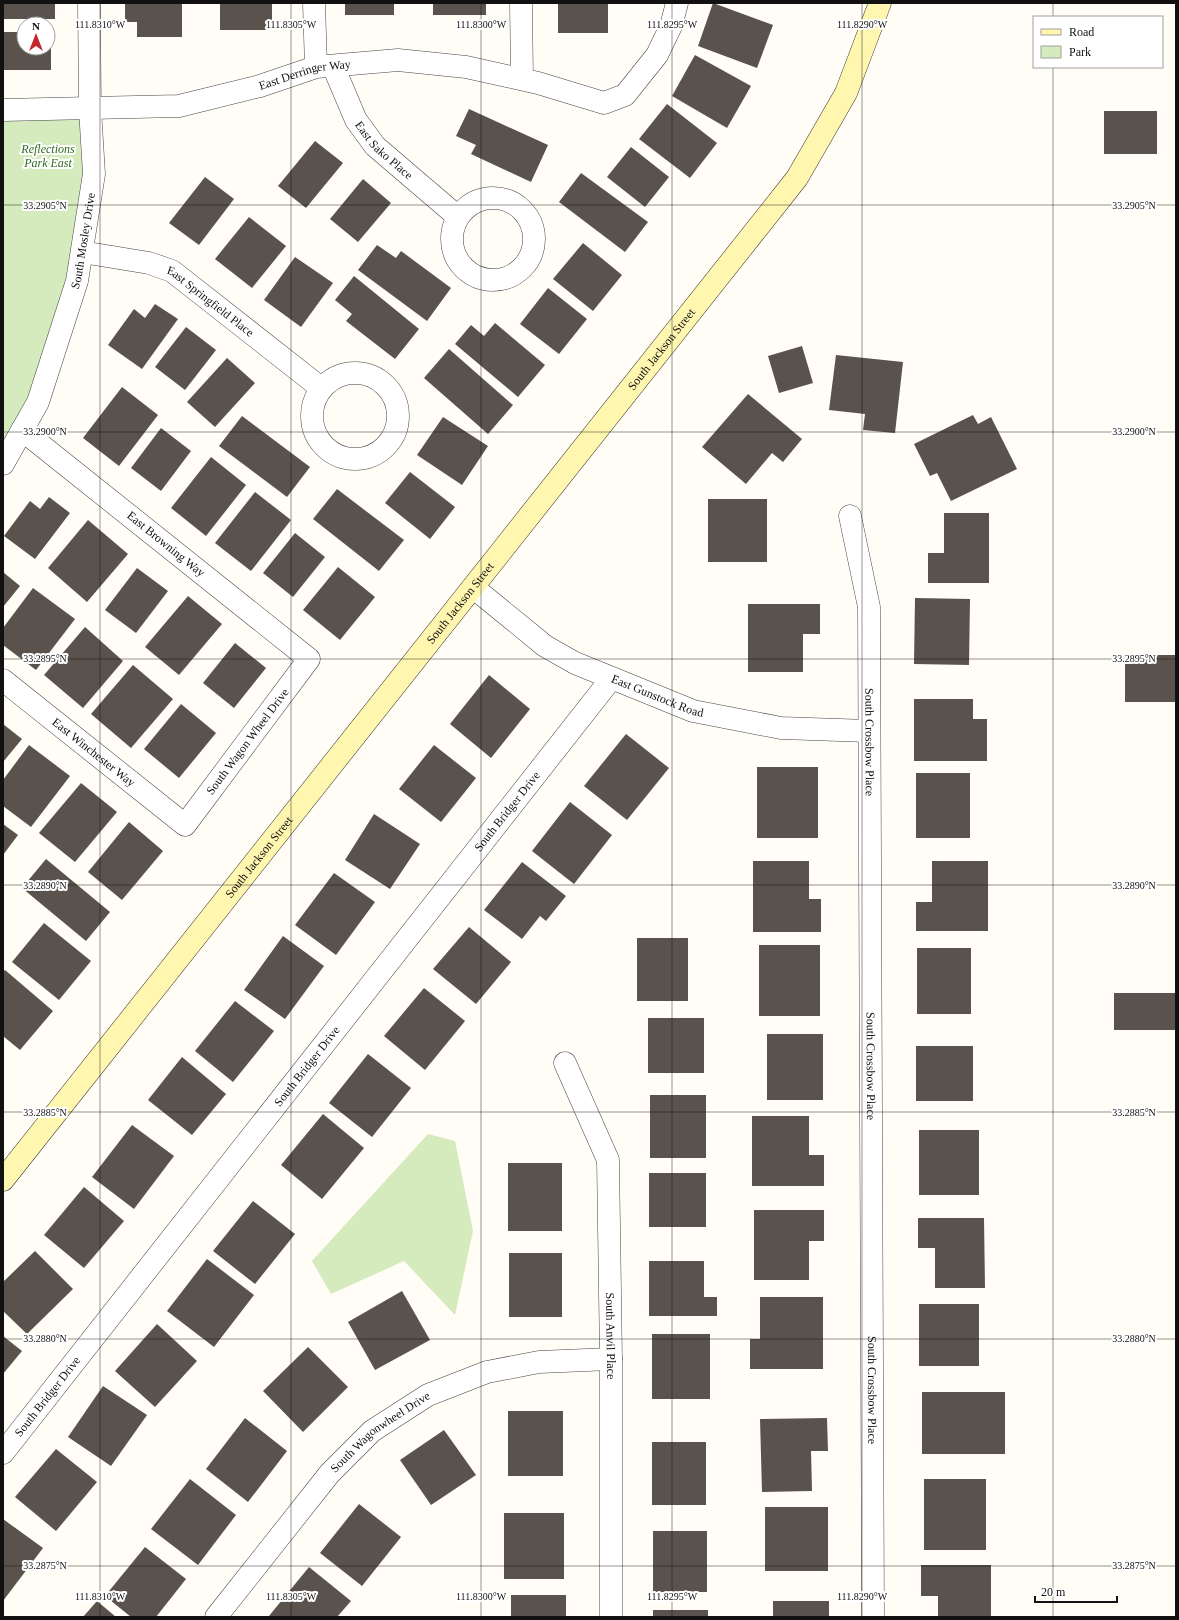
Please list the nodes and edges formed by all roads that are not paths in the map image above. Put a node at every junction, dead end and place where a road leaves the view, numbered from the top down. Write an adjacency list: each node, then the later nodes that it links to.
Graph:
1 (89, 3): 8 (street, South Mosley Drive)
2 (314, 3): 6 (street)
3 (521, 3): 7 (street)
4 (677, 3): 7 (street, East Derringer Way)
5 (880, 3): 16 (street, South Jackson Street)
6 (325, 66): 7 (street, East Derringer Way); 8 (street, East Derringer Way); 10 (street, East Sako Place)
7 (522, 79)
8 (90, 109): 9 (street, East Derringer Way); 11 (street, South Mosley Drive)
9 (3, 110)
10 (458, 217)
11 (82, 252): 12 (street, East Springfield Place); 13 (street, South Mosley Drive)
12 (321, 388)
13 (22, 430): 14 (street, South Mosley Drive); 17 (street, East Browning Way)
14 (3, 464)
15 (850, 516): 20 (street, South Crossbow Place)
16 (474, 588): 18 (street, East Gunstock Road); 23 (street, South Jackson Street)
17 (309, 659): 21 (street, South Wagon Wheel Drive)
18 (611, 679): 20 (street, East Gunstock Road); 25 (street, South Bridger Drive)
19 (3, 680): 21 (street, East Winchester Way)
20 (869, 731): 28 (street, South Crossbow Place)
21 (185, 825)
22 (565, 1063): 24 (street, South Anvil Place)
23 (3, 1180)
24 (611, 1359): 26 (street, South Wagonwheel Drive); 27 (street, South Anvil Place)
25 (3, 1453)
26 (216, 1617)
27 (611, 1617)
28 (873, 1617)

